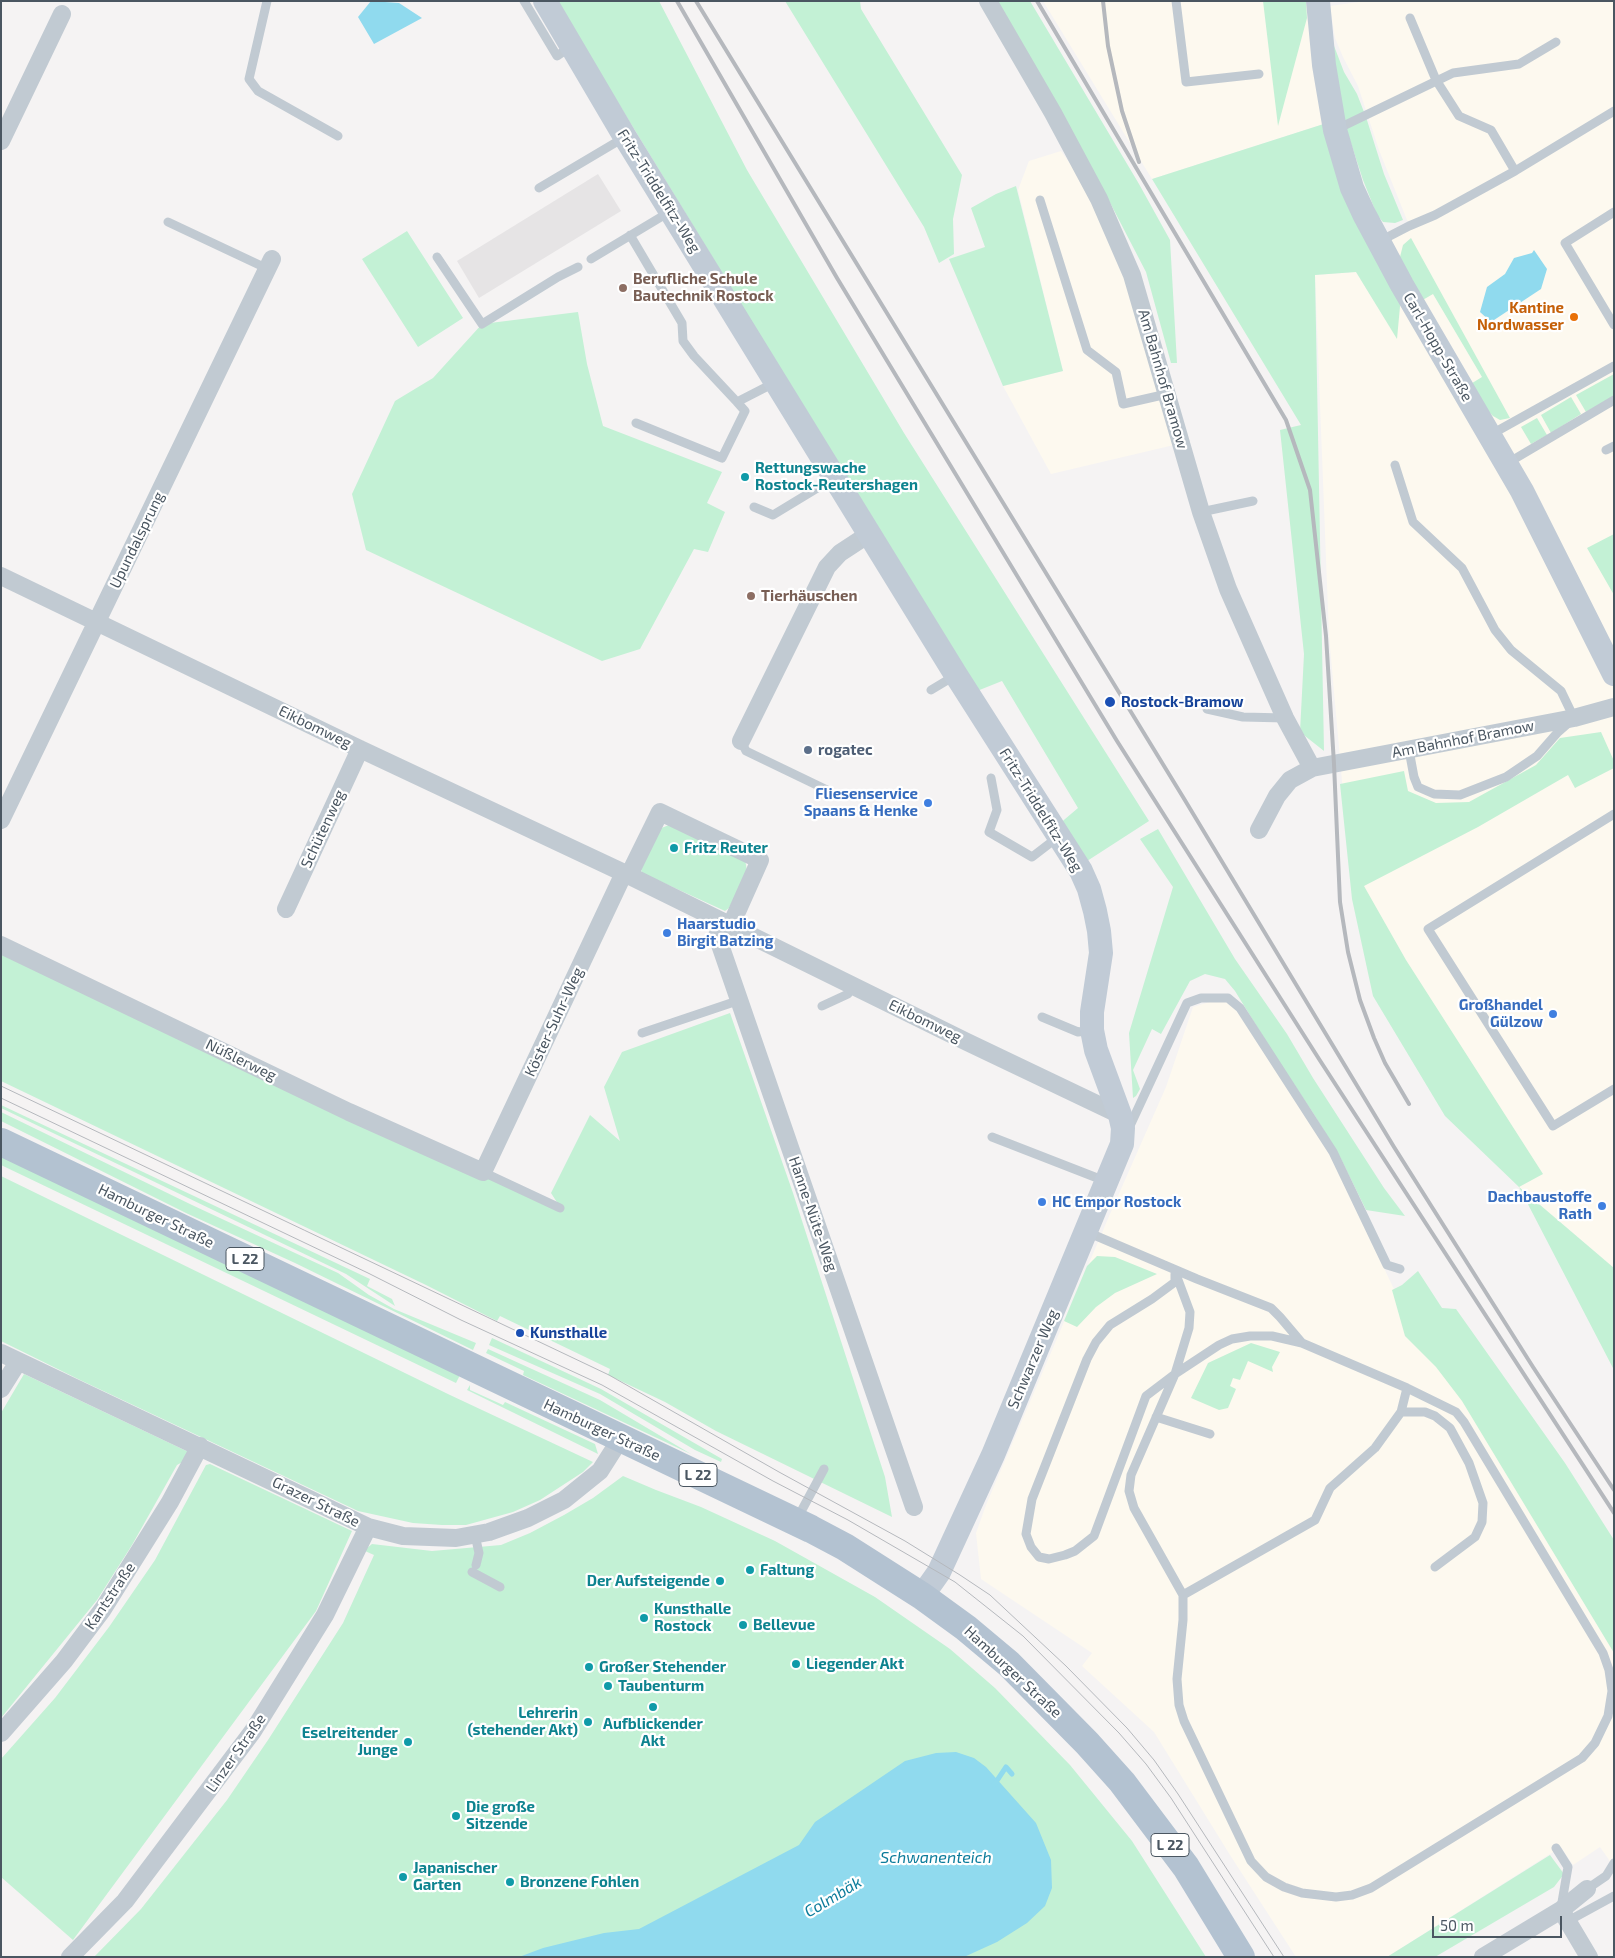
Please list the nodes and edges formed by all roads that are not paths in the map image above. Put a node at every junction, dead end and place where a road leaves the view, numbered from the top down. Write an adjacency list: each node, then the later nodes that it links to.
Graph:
1 (267, 1): 15 (lane)
2 (524, 1): 10 (lane)
3 (545, 1): 10 (street, Fritz-Triddelfitz-Weg)
4 (988, 1): 33 (street, Am Bahnhof Bramow)
5 (1176, 1): 11 (lane)
6 (1318, 1): 14 (street, Carl-Hopp-Straße)
7 (62, 14): 17 (street)
8 (1410, 18): 12 (lane)
9 (1556, 42): 12 (lane)
10 (572, 45): 16 (street, Fritz-Triddelfitz-Weg)
11 (1259, 74)
12 (1436, 80): 14 (lane); 18 (lane)
13 (1614, 111): 18 (lane)
14 (1335, 130): 25 (street, Carl-Hopp-Straße)
15 (338, 136)
16 (625, 137): 19 (lane); 21 (street, Fritz-Triddelfitz-Weg)
17 (1, 141)
18 (1515, 171): 25 (lane)
19 (539, 188)
20 (1040, 200): 33 (lane)
21 (671, 211): 24 (lane); 32 (street, Fritz-Triddelfitz-Weg)
22 (1614, 212): 30 (lane)
23 (168, 222): 28 (lane)
24 (630, 235): 27 (lane); 35 (lane)
25 (1378, 242): 37 (street, Carl-Hopp-Straße)
26 (437, 257): 29 (lane)
27 (591, 259)
28 (270, 264): 46 (street, Upundalsprung)
29 (578, 267)
30 (1614, 325)
31 (1614, 366): 37 (lane)
32 (777, 381): 35 (lane); 40 (street, Fritz-Triddelfitz-Weg)
33 (1167, 394): 43 (street, Am Bahnhof Bramow)
34 (1614, 400): 38 (lane)
35 (737, 402): 36 (lane)
36 (636, 423)
37 (1490, 435): 38 (street, Carl-Hopp-Straße)
38 (1506, 464): 47 (street, Carl-Hopp-Straße)
39 (1396, 465): 53 (lane)
40 (834, 478): 42 (lane); 44 (street, Fritz-Triddelfitz-Weg)
41 (1253, 501): 43 (lane)
42 (754, 507)
43 (1201, 512): 52 (street, Am Bahnhof Bramow)
44 (870, 534): 48 (street, Fritz-Triddelfitz-Weg); 54 (street)
45 (1, 576): 46 (street, Eikbomweg)
46 (98, 623): 55 (street, Eikbomweg); 61 (street, Upundalsprung)
47 (1614, 674)
48 (956, 675): 49 (lane); 63 (street, Fritz-Triddelfitz-Weg)
49 (931, 690)
50 (1614, 706): 53 (street, Am Bahnhof Bramow)
51 (1207, 709): 52 (lane)
52 (1285, 718): 57 (street, Am Bahnhof Bramow)
53 (1574, 718): 56 (street, Am Bahnhof Bramow); 56 (lane)
54 (742, 741): 59 (lane)
55 (360, 749): 64 (street, Eikbomweg); 65 (street, Schütenweg)
56 (1409, 750): 57 (street, Am Bahnhof Bramow)
57 (1312, 768): 62 (street, Am Bahnhof Bramow)
58 (991, 778): 63 (lane)
59 (827, 790)
60 (1613, 815): 74 (lane)
61 (1, 820)
62 (1259, 830)
63 (1059, 837): 72 (street, Fritz-Triddelfitz-Weg)
64 (627, 874): 66 (street, Eikbomweg); 66 (street); 79 (street, Köster-Suhr-Weg)
65 (286, 909)
66 (728, 924): 68 (street, Eikbomweg); 69 (street, Hanne-Nüte-Weg)
67 (1, 945): 79 (street, Nüßlerweg)
68 (852, 986): 70 (lane); 75 (street, Eikbomweg)
69 (740, 1000): 73 (lane); 97 (street, Hanne-Nüte-Weg)
70 (822, 1006)
71 (1042, 1017): 72 (lane)
72 (1092, 1030): 75 (street, Fritz-Triddelfitz-Weg)
73 (642, 1033)
74 (1614, 1089)
75 (1120, 1115): 78 (street, Schwarzer Weg)
76 (992, 1137): 80 (lane)
77 (1, 1142): 94 (main road, Hamburger Straße / L 22)
78 (1122, 1144): 80 (street, Schwarzer Weg); 84 (lane)
79 (483, 1172): 81 (lane)
80 (1107, 1182): 82 (street, Schwarzer Weg)
81 (560, 1208)
82 (1087, 1232): 83 (lane); 104 (street, Schwarzer Weg)
83 (1174, 1269): 85 (lane); 88 (lane); 88 (lane)
84 (1400, 1270)
85 (1302, 1343): 88 (lane); 89 (lane)
86 (1, 1353): 87 (street, Grazer Straße)
87 (18, 1362): 90 (street); 95 (street, Grazer Straße)
88 (1175, 1374): 92 (lane)
89 (1407, 1388): 91 (lane); 103 (lane)
90 (1, 1389)
91 (1401, 1412): 101 (lane); 103 (lane)
92 (1156, 1417): 93 (lane); 103 (lane)
93 (1210, 1434)
94 (621, 1438): 98 (main road, Hamburger Straße / L 22); 100 (street, Grazer Straße)
95 (200, 1446): 99 (street, Grazer Straße); 105 (street, Kantstraße)
96 (824, 1469): 98 (lane)
97 (914, 1507)
98 (796, 1522): 104 (main road, Hamburger Straße / L 22)
99 (368, 1526): 100 (street, Grazer Straße); 111 (street, Linzer Straße)
100 (474, 1535): 102 (lane)
101 (1435, 1567)
102 (500, 1587)
103 (1182, 1595)
104 (922, 1596): 112 (main road, Hamburger Straße / L 22)
105 (1, 1733)
106 (1556, 1848): 110 (lane)
107 (1614, 1864): 108 (lane)
108 (1587, 1889): 110 (street)
109 (1614, 1896): 110 (lane)
110 (1564, 1916): 113 (street); 114 (street)
111 (70, 1957)
112 (1240, 1957)
113 (1483, 1957)
114 (1589, 1957)

